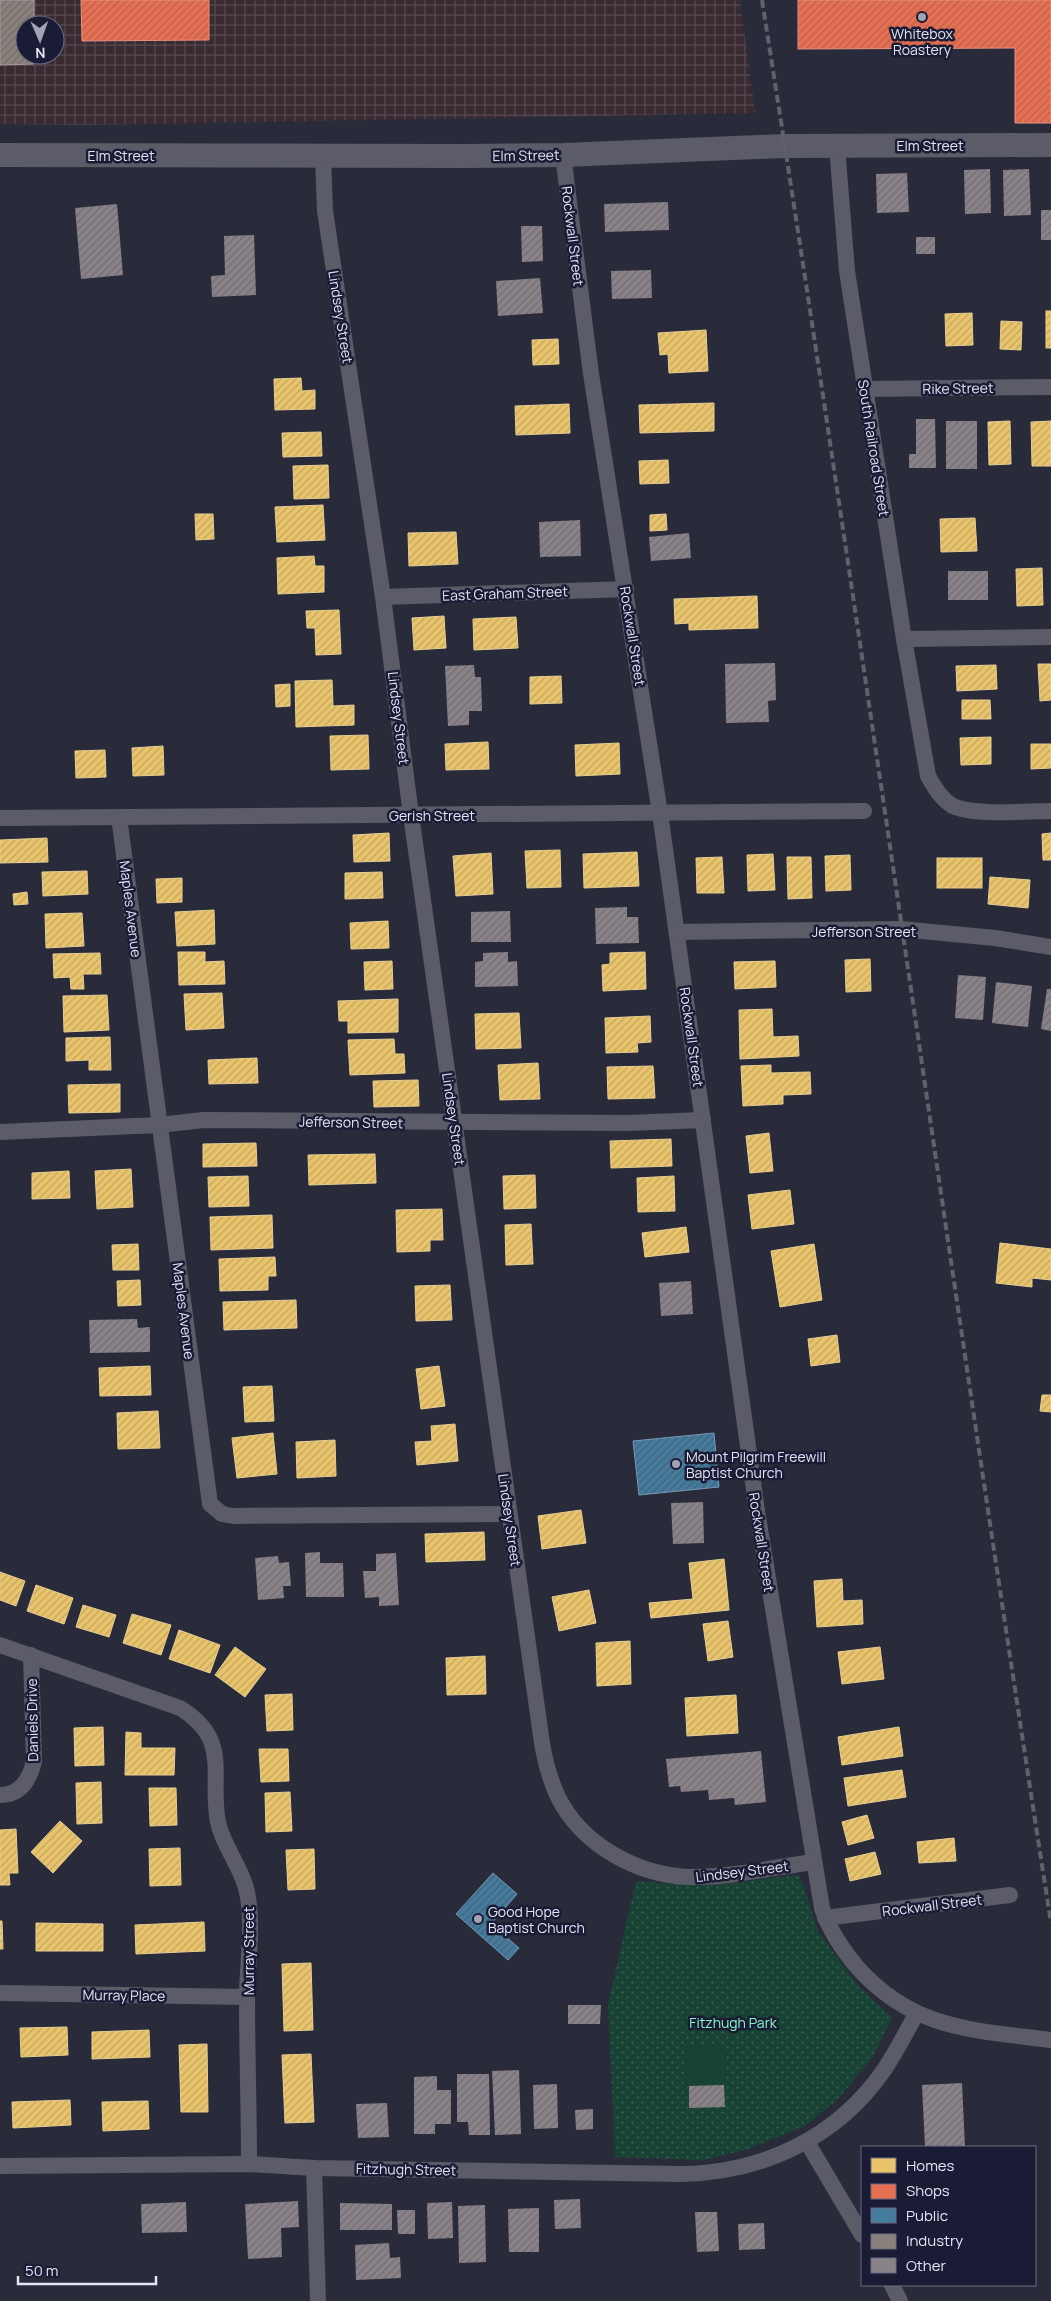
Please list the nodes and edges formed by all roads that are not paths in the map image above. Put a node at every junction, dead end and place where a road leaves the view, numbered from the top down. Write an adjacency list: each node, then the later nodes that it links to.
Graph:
1 (1051, 145): 2 (main road, Elm Street)
2 (837, 146): 4 (main road, Elm Street); 7 (street, South Railroad Street)
3 (0, 155): 5 (main road, Elm Street)
4 (563, 155): 5 (main road, Elm Street); 8 (street, Rockwall Street)
5 (323, 156): 9 (street, Lindsey Street)
6 (1051, 387): 7 (street, Rike Street)
7 (864, 389): 11 (street, South Railroad Street)
8 (626, 589): 9 (street, East Graham Street); 14 (street, Rockwall Street)
9 (383, 597): 15 (street, Lindsey Street)
10 (1051, 637): 11 (street)
11 (904, 639): 13 (street, South Railroad Street)
12 (864, 811): 14 (street, Gerish Street)
13 (1051, 811)
14 (660, 813): 15 (street, Gerish Street); 18 (street, Rockwall Street)
15 (411, 815): 16 (street, Gerish Street); 21 (street, Lindsey Street)
16 (119, 817): 17 (street, Gerish Street); 22 (street, Maples Avenue)
17 (0, 818)
18 (677, 932): 19 (street, Jefferson Street); 20 (street, Rockwall Street)
19 (1051, 947)
20 (703, 1120): 21 (street, Jefferson Street); 28 (street, Rockwall Street)
21 (454, 1123): 22 (street, Jefferson Street); 24 (street, Lindsey Street)
22 (159, 1125): 23 (street, Jefferson Street); 24 (street, Maples Avenue)
23 (0, 1132)
24 (509, 1514): 28 (street, Lindsey Street)
25 (0, 1645): 26 (street, Murray Street)
26 (31, 1655): 27 (street, Daniels Drive); 32 (street, Murray Street)
27 (0, 1795)
28 (814, 1862): 30 (street, Rockwall Street)
29 (1010, 1895): 30 (street, Rockwall Street)
30 (825, 1918): 33 (street, Rockwall Street)
31 (0, 1993): 32 (street, Murray Place)
32 (247, 1997): 36 (street, Murray Street)
33 (916, 2014): 34 (street, Rockwall Street); 35 (street, Fitzhugh Street)
34 (1051, 2040)
35 (808, 2142): 38 (street, Fitzhugh Street); 39 (street)
36 (249, 2164): 37 (street, Fitzhugh Street); 38 (street, Fitzhugh Street)
37 (0, 2166)
38 (314, 2168): 41 (street)
39 (861, 2233)
40 (892, 2286): 42 (street)
41 (318, 2301)
42 (900, 2301)

